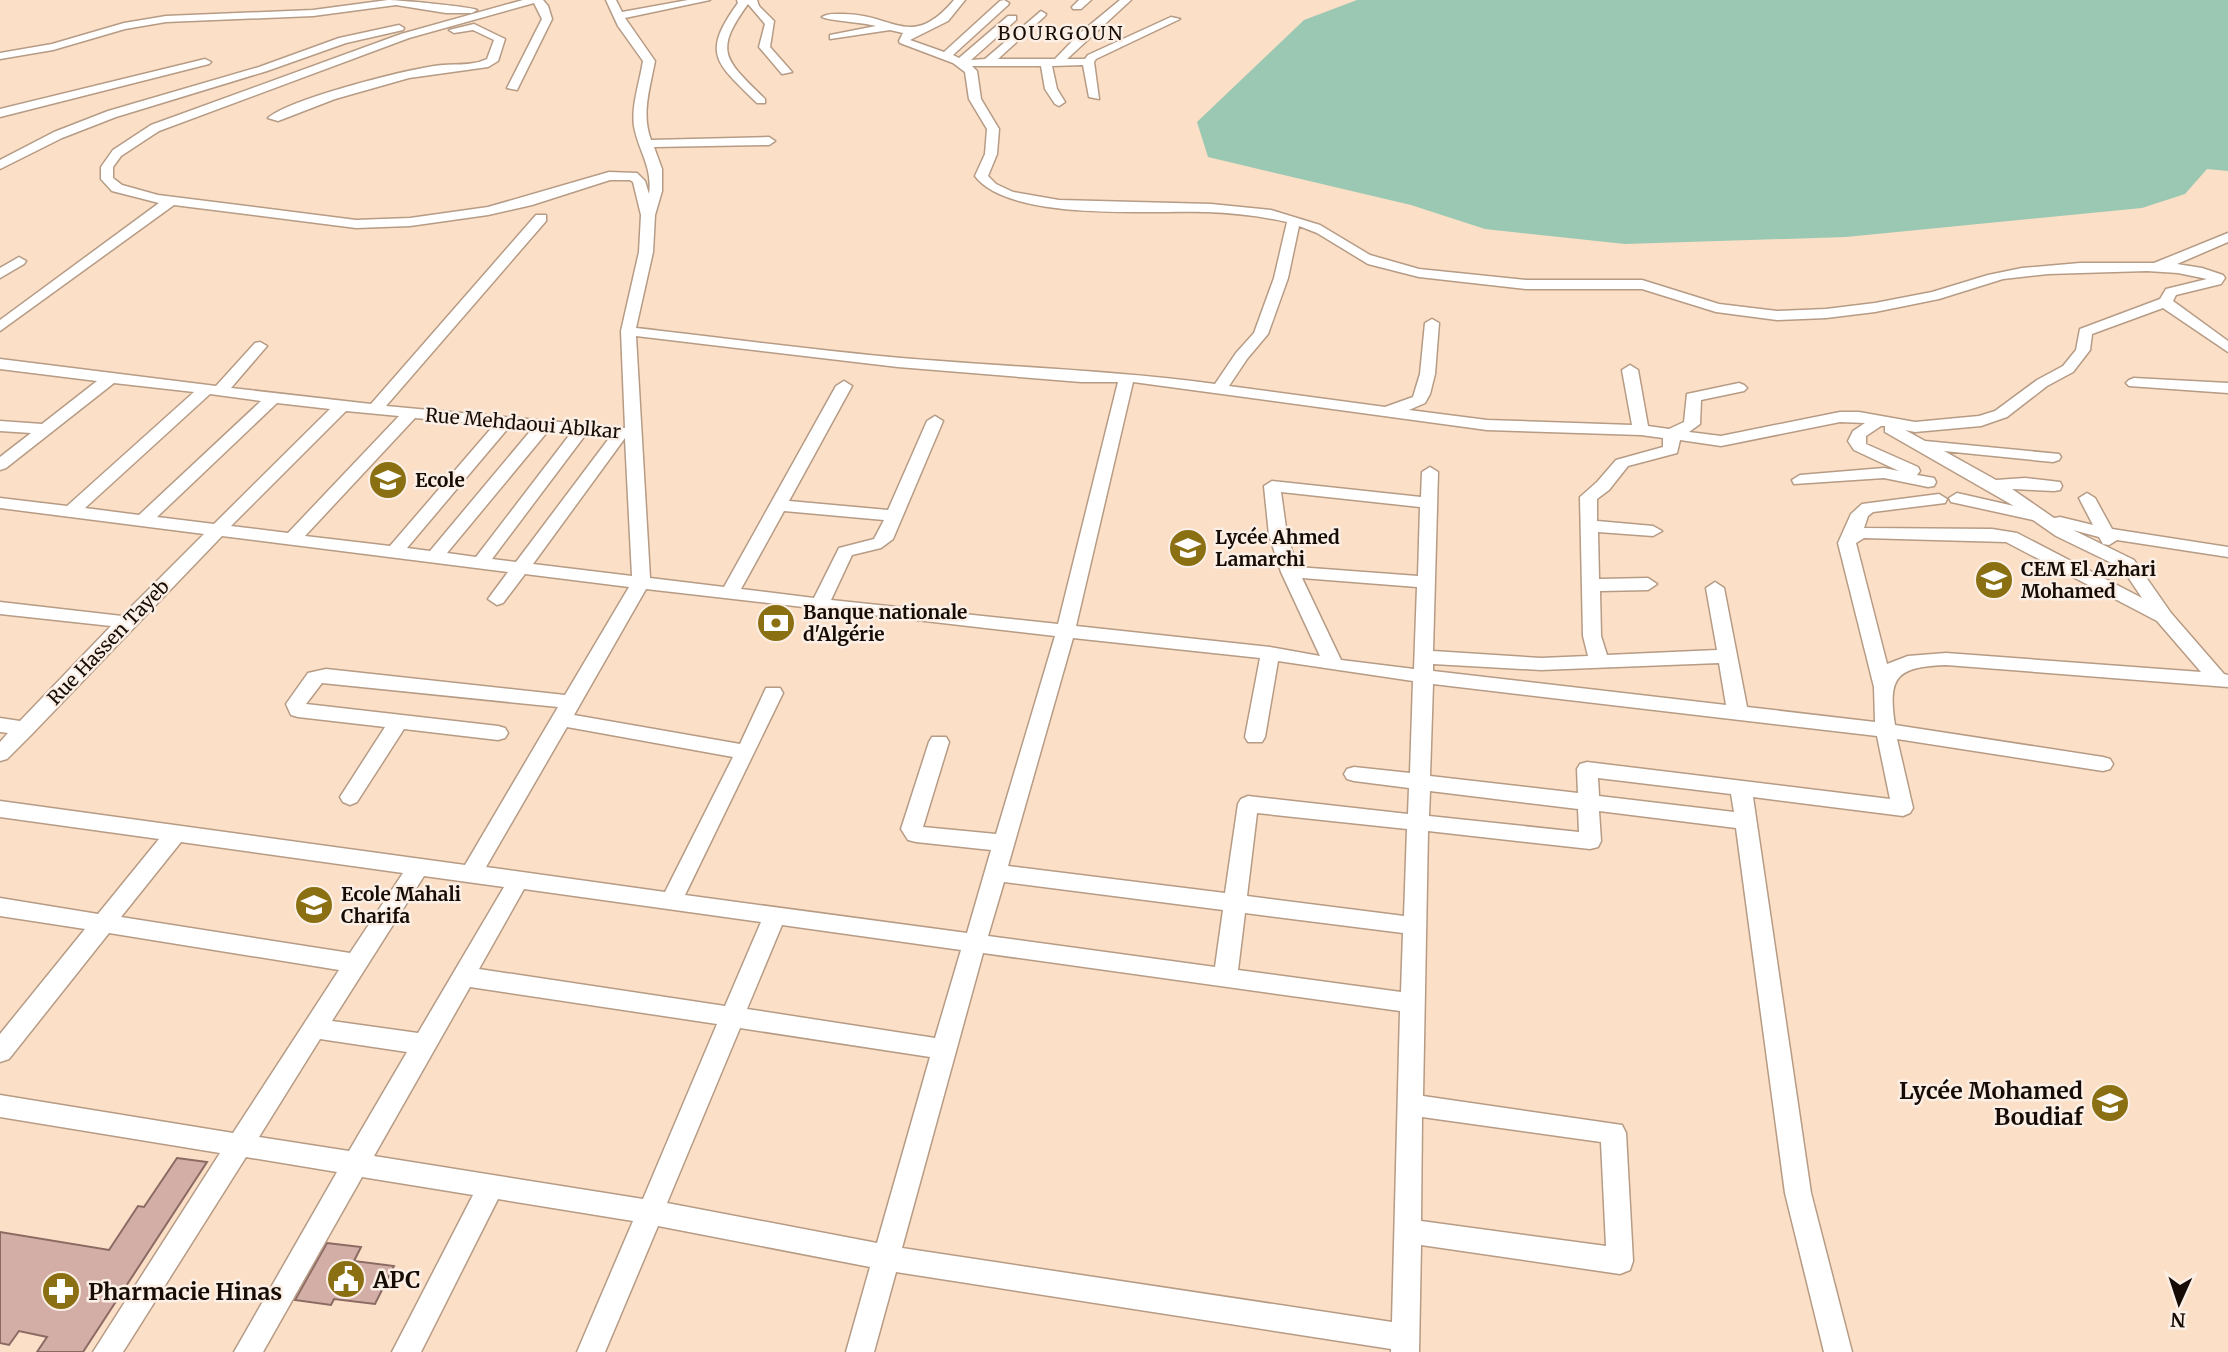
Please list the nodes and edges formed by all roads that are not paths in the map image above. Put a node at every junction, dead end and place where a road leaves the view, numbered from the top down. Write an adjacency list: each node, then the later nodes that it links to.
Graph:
1 (536, 0): 9 (street); 30 (street)
2 (646, 0): 10 (street)
3 (705, 0): 10 (street)
4 (742, 0): 32 (street)
5 (752, 0): 27 (street)
6 (960, 0): 18 (street)
7 (1126, 0): 24 (street)
8 (1004, 3): 21 (street)
9 (517, 5): 11 (street); 17 (street)
10 (614, 7): 37 (street)
11 (490, 10): 20 (street); 29 (street)
12 (1041, 14): 23 (street)
13 (827, 17): 16 (street)
14 (1012, 18): 26 (street)
15 (1175, 19): 25 (street)
16 (891, 27): 18 (street); 19 (street)
17 (434, 28): 35 (street); 39 (street)
18 (913, 33): 21 (street)
19 (834, 37)
20 (0, 56)
21 (945, 57): 26 (street)
22 (205, 62): 28 (street)
23 (988, 62): 24 (street); 26 (street)
24 (1052, 62): 25 (street); 33 (street)
25 (1088, 62): 31 (street)
26 (960, 63): 42 (street)
27 (786, 72)
28 (155, 75): 29 (street); 34 (street)
29 (217, 83): 38 (street)
30 (513, 88)
31 (1095, 97)
32 (761, 101)
33 (1059, 103)
34 (0, 113)
35 (274, 118)
36 (769, 141): 37 (street)
37 (646, 144): 40 (street)
38 (0, 165)
39 (172, 200): 40 (street); 51 (street)
40 (648, 215): 52 (street)
41 (541, 218): 67 (street)
42 (1294, 220): 45 (street); 61 (street)
43 (2228, 237): 45 (street)
44 (19, 261): 46 (street)
45 (2131, 268): 47 (street)
46 (0, 274)
47 (2199, 285): 48 (street); 49 (street)
48 (2228, 287)
49 (2165, 302): 54 (street); 70 (street)
50 (1432, 323): 68 (street)
51 (0, 327)
52 (628, 331): 57 (street); 78 (street)
53 (260, 346): 64 (street)
54 (2228, 348)
55 (0, 364): 58 (street, Rue Mehdaoui Ablkar)
56 (1630, 370): 77 (street)
57 (1126, 377): 61 (street); 120 (street)
58 (110, 378): 64 (street, Rue Mehdaoui Ablkar); 75 (street)
59 (2134, 383): 63 (street)
60 (844, 386): 91 (street)
61 (1220, 388): 68 (street)
62 (1740, 388): 79 (street)
63 (2228, 388)
64 (214, 390): 65 (street, Rue Mehdaoui Ablkar); 92 (street)
65 (274, 397): 66 (street, Rue Mehdaoui Ablkar); 95 (street)
66 (342, 405): 67 (street, Rue Mehdaoui Ablkar); 97 (street, Rue Hassen Tayeb)
67 (375, 409): 69 (street, Rue Mehdaoui Ablkar)
68 (1377, 411): 77 (street)
69 (411, 413): 72 (street, Rue Mehdaoui Ablkar); 101 (street)
70 (1868, 420): 79 (street); 80 (street); 87 (street)
71 (935, 421): 93 (street)
72 (505, 422): 73 (street, Rue Mehdaoui Ablkar); 103 (street)
73 (544, 425): 76 (street, Rue Mehdaoui Ablkar); 104 (street)
74 (0, 426): 75 (street)
75 (45, 429): 82 (street)
76 (582, 429): 78 (street, Rue Mehdaoui Ablkar); 105 (street)
77 (1640, 430): 79 (street)
78 (627, 433): 107 (street); 109 (street, Rue Mehdaoui Ablkar)
79 (1670, 435): 96 (street)
80 (1919, 444): 81 (street); 85 (street)
81 (2053, 457)
82 (0, 465)
83 (1430, 472): 90 (street)
84 (1800, 481): 87 (street)
85 (1995, 485): 86 (street); 94 (street)
86 (2054, 486)
87 (1935, 491): 94 (street); 100 (street)
88 (2087, 498): 99 (street)
89 (0, 503): 92 (street)
90 (1427, 503): 108 (street); 110 (street)
91 (779, 505): 93 (street); 114 (street)
92 (70, 513): 95 (street)
93 (894, 516): 116 (street)
94 (2040, 517): 99 (street); 106 (street)
95 (142, 522): 97 (street)
96 (1589, 526): 98 (street); 112 (street)
97 (216, 531): 101 (street); 119 (street, Rue Hassen Tayeb)
98 (1653, 531)
99 (2103, 533): 102 (street); 106 (street)
100 (1852, 537): 118 (street); 127 (street)
101 (291, 540): 103 (street)
102 (2228, 552)
103 (394, 553): 104 (street)
104 (434, 558): 105 (street)
105 (481, 563): 107 (street)
106 (2128, 564): 118 (street)
107 (522, 568): 109 (street); 115 (street)
108 (1290, 572): 110 (street); 124 (street)
109 (641, 582): 114 (street); 129 (street)
110 (1425, 582): 125 (street)
111 (1648, 584): 112 (street)
112 (1591, 585): 123 (street)
113 (1715, 588): 122 (street)
114 (730, 593): 116 (street)
115 (497, 599)
116 (820, 605): 120 (street)
117 (0, 608): 119 (street)
118 (2164, 617): 126 (street)
119 (126, 622): 133 (street, Rue Hassen Tayeb)
120 (1066, 631): 121 (street); 150 (street)
121 (1270, 653): 124 (street); 136 (street)
122 (1727, 656): 123 (street); 130 (street)
123 (1599, 661): 125 (street)
124 (1334, 665): 125 (street)
125 (1422, 666): 130 (street); 142 (street)
126 (2222, 680): 127 (street)
127 (1883, 685): 134 (street)
128 (773, 693): 138 (street)
129 (564, 710): 131 (street); 138 (street); 153 (street)
130 (1738, 714): 134 (street)
131 (399, 721): 135 (street); 144 (street)
132 (0, 725): 133 (street)
133 (25, 729): 139 (street, Rue Hassen Tayeb)
134 (1885, 730): 140 (street); 143 (street)
135 (498, 733)
136 (1255, 737)
137 (939, 742): 150 (street)
138 (746, 752): 155 (street)
139 (0, 754)
140 (2104, 764)
141 (1354, 774): 142 (street)
142 (1420, 782): 145 (street); 148 (street)
143 (1741, 788): 145 (street); 147 (street)
144 (349, 797)
145 (1588, 801): 147 (street); 148 (street)
146 (1, 810): 149 (street)
147 (1745, 821): 185 (street)
148 (1419, 822): 156 (street); 160 (street)
149 (174, 835): 151 (street); 159 (street)
150 (1005, 844): 152 (street)
151 (418, 867): 153 (street); 162 (street)
152 (996, 873): 156 (street); 161 (street)
153 (471, 874): 154 (street)
154 (517, 881): 155 (street); 163 (street)
155 (671, 901): 158 (street)
156 (1235, 903): 160 (street); 164 (street)
157 (0, 907): 159 (street)
158 (775, 916): 161 (street); 166 (street)
159 (104, 923): 162 (street); 170 (street)
160 (1415, 926): 165 (street)
161 (976, 943): 164 (street); 169 (street)
162 (356, 963): 167 (street)
163 (462, 976): 166 (street); 168 (street)
164 (1225, 977): 165 (street)
165 (1412, 1003): 171 (street)
166 (731, 1016): 169 (street); 176 (street)
167 (314, 1028): 168 (street); 173 (street)
168 (424, 1044): 174 (street)
169 (944, 1049): 178 (street)
170 (0, 1052)
171 (1410, 1105): 177 (street); 177 (street)
172 (0, 1106): 173 (street)
173 (238, 1145): 174 (street); 180 (street)
174 (355, 1165): 175 (street); 181 (street)
175 (491, 1187): 176 (street); 182 (street)
176 (649, 1212): 178 (street); 183 (street)
177 (1406, 1231): 179 (street)
178 (887, 1258): 179 (street); 184 (street)
179 (1405, 1345)
180 (107, 1352)
181 (248, 1352)
182 (406, 1352)
183 (591, 1352)
184 (860, 1352)
185 (1838, 1352)

